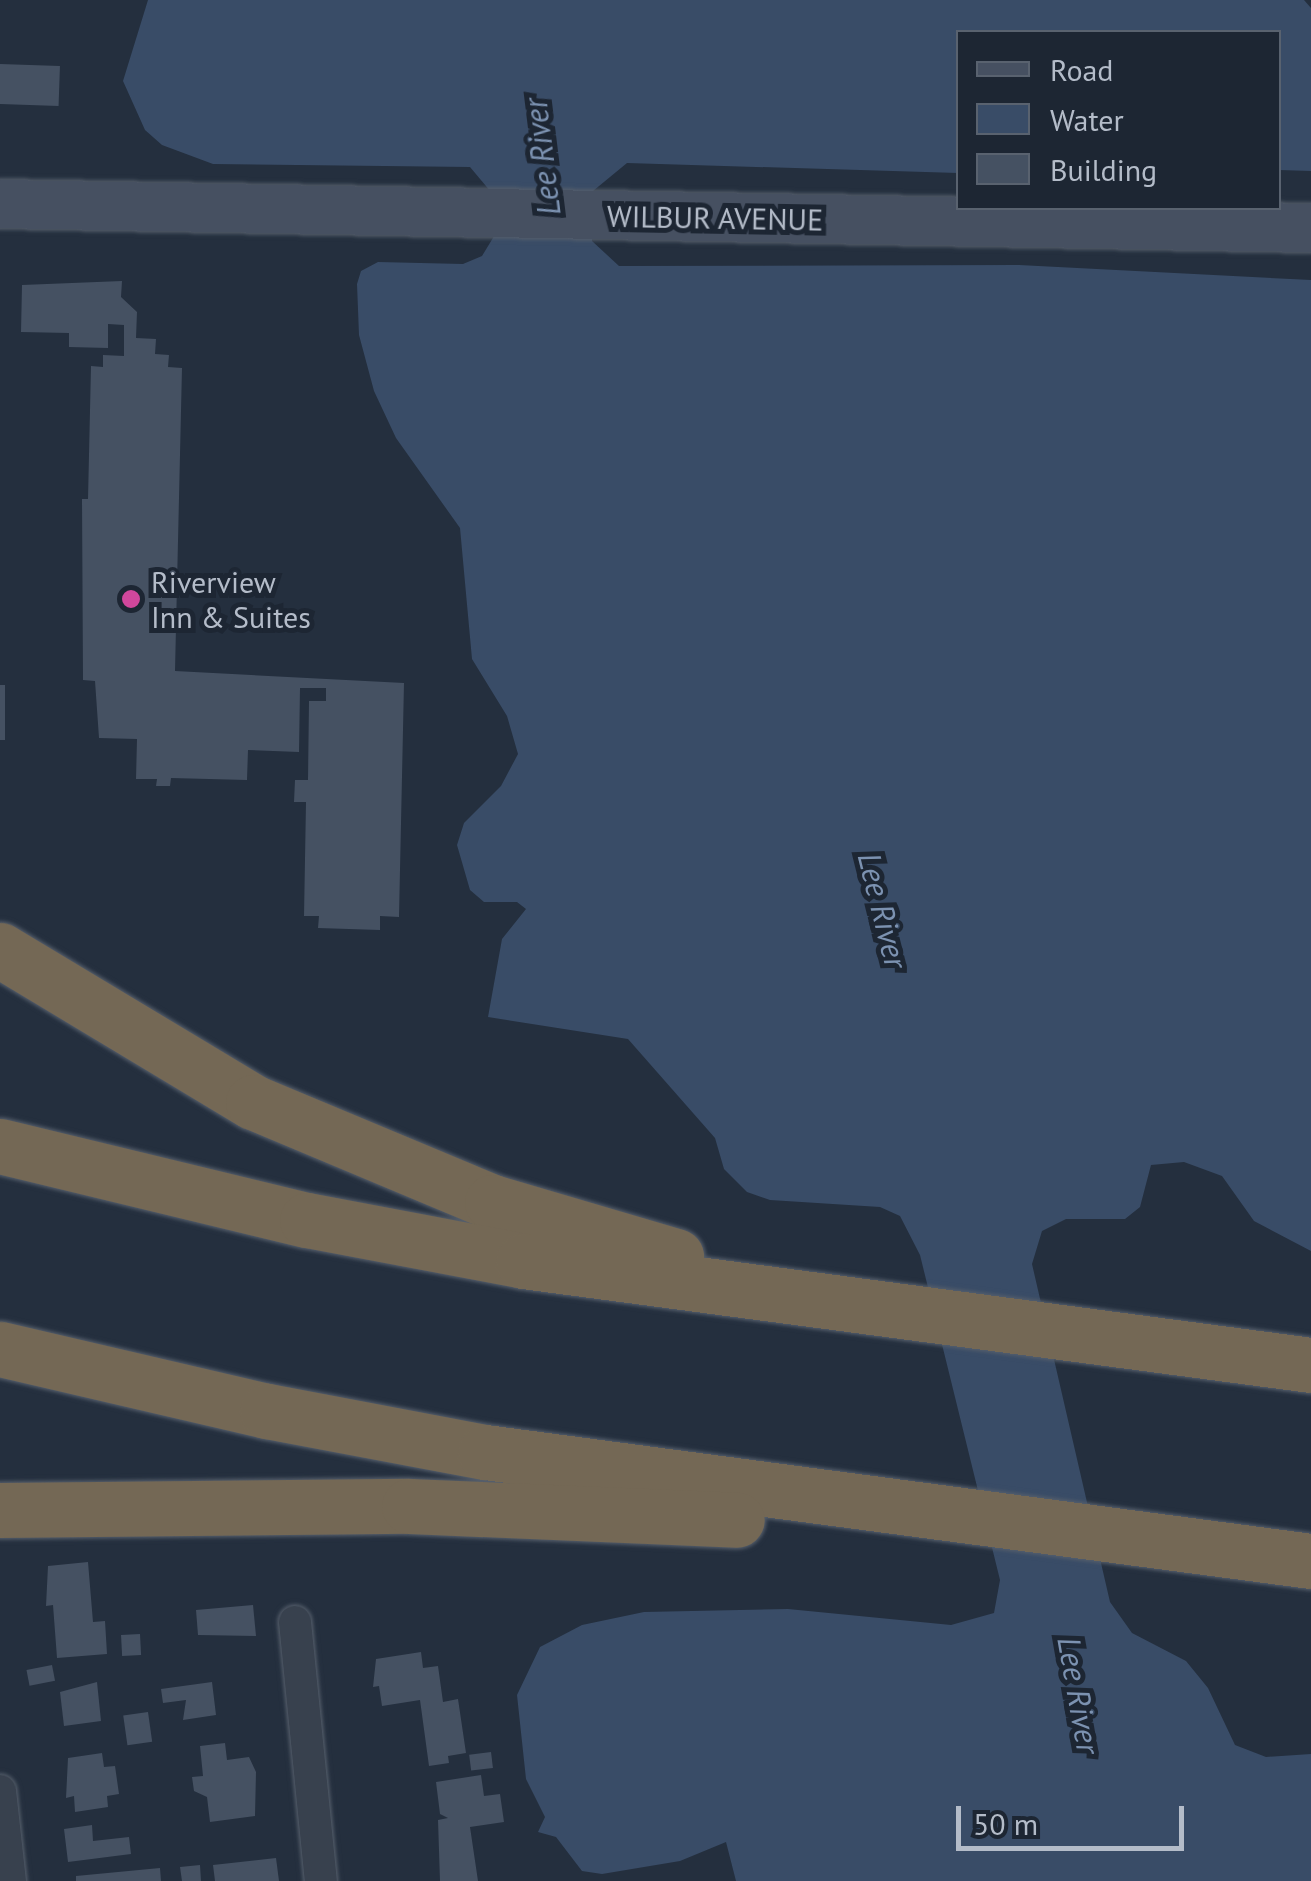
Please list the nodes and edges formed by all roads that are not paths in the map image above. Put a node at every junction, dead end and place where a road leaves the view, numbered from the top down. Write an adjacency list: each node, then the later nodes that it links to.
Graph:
1 (0, 204): 2 (main road, WILBUR AVENUE)
2 (1311, 228)
3 (0, 950): 5 (highway)
4 (0, 1146): 5 (highway)
5 (877, 1312): 7 (highway)
6 (0, 1349): 9 (highway)
7 (1311, 1366)
8 (0, 1510): 9 (highway)
9 (943, 1515): 10 (highway)
10 (1311, 1561)
11 (295, 1622): 14 (street)
12 (0, 1791): 13 (street)
13 (10, 1881)
14 (320, 1881)

